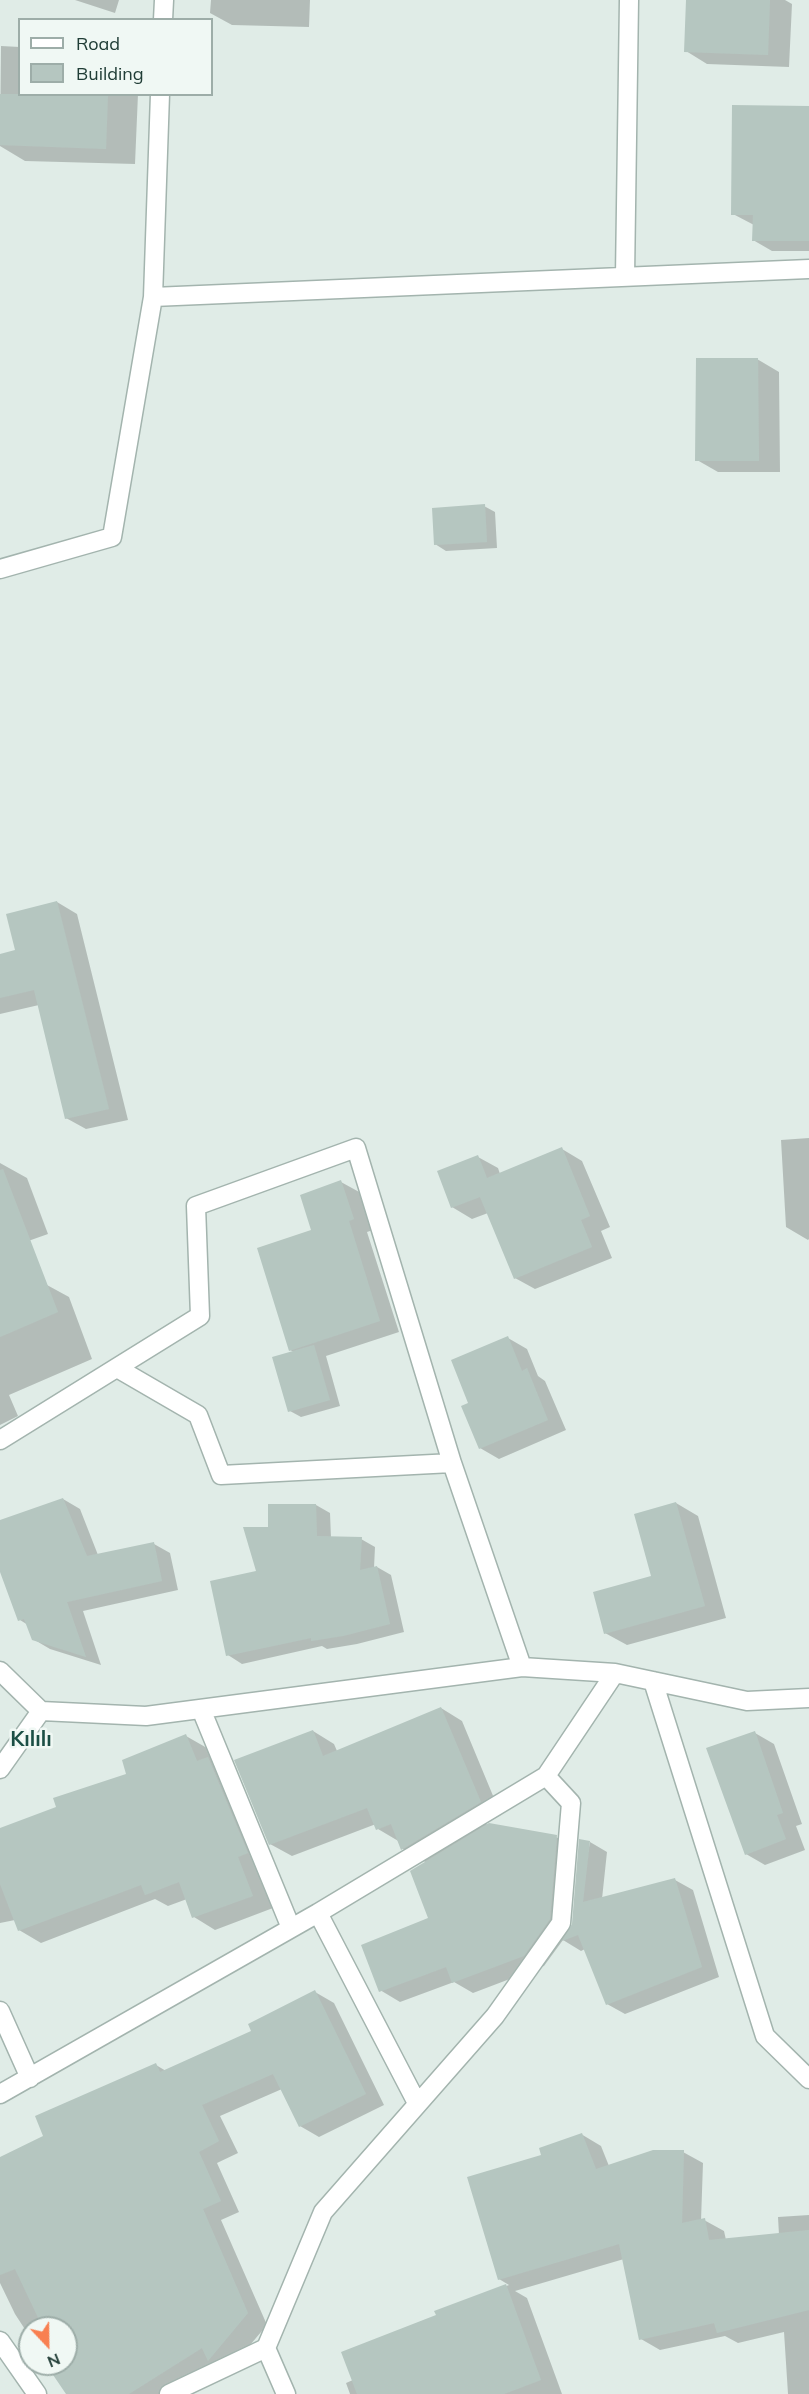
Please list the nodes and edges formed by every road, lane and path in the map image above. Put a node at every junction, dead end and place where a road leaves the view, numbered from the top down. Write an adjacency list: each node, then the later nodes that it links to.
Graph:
1 (164, 0): 3 (street)
2 (629, 0): 6 (street)
3 (163, 18)
4 (160, 96): 7 (street)
5 (809, 269): 6 (street)
6 (625, 276): 7 (street)
7 (153, 297): 8 (street)
8 (0, 569)
9 (117, 1368): 10 (street); 11 (street); 11 (street)
10 (0, 1440)
11 (452, 1463): 12 (street)
12 (522, 1667): 14 (street); 17 (street)
13 (0, 1671): 18 (street)
14 (615, 1673): 15 (street); 20 (street)
15 (653, 1681): 16 (street); 25 (street)
16 (809, 1698)
17 (201, 1709): 18 (street); 22 (street)
18 (41, 1711): 19 (street)
19 (0, 1768)
20 (546, 1776): 21 (street); 27 (street)
21 (318, 1913): 22 (street); 27 (street)
22 (291, 1928): 24 (street)
23 (0, 2011): 24 (street)
24 (30, 2078): 26 (street)
25 (809, 2079)
26 (0, 2094)
27 (417, 2103): 29 (street)
28 (0, 2341): 30 (street)
29 (266, 2348): 31 (street); 32 (street)
30 (37, 2394)
31 (169, 2394)
32 (286, 2394)

